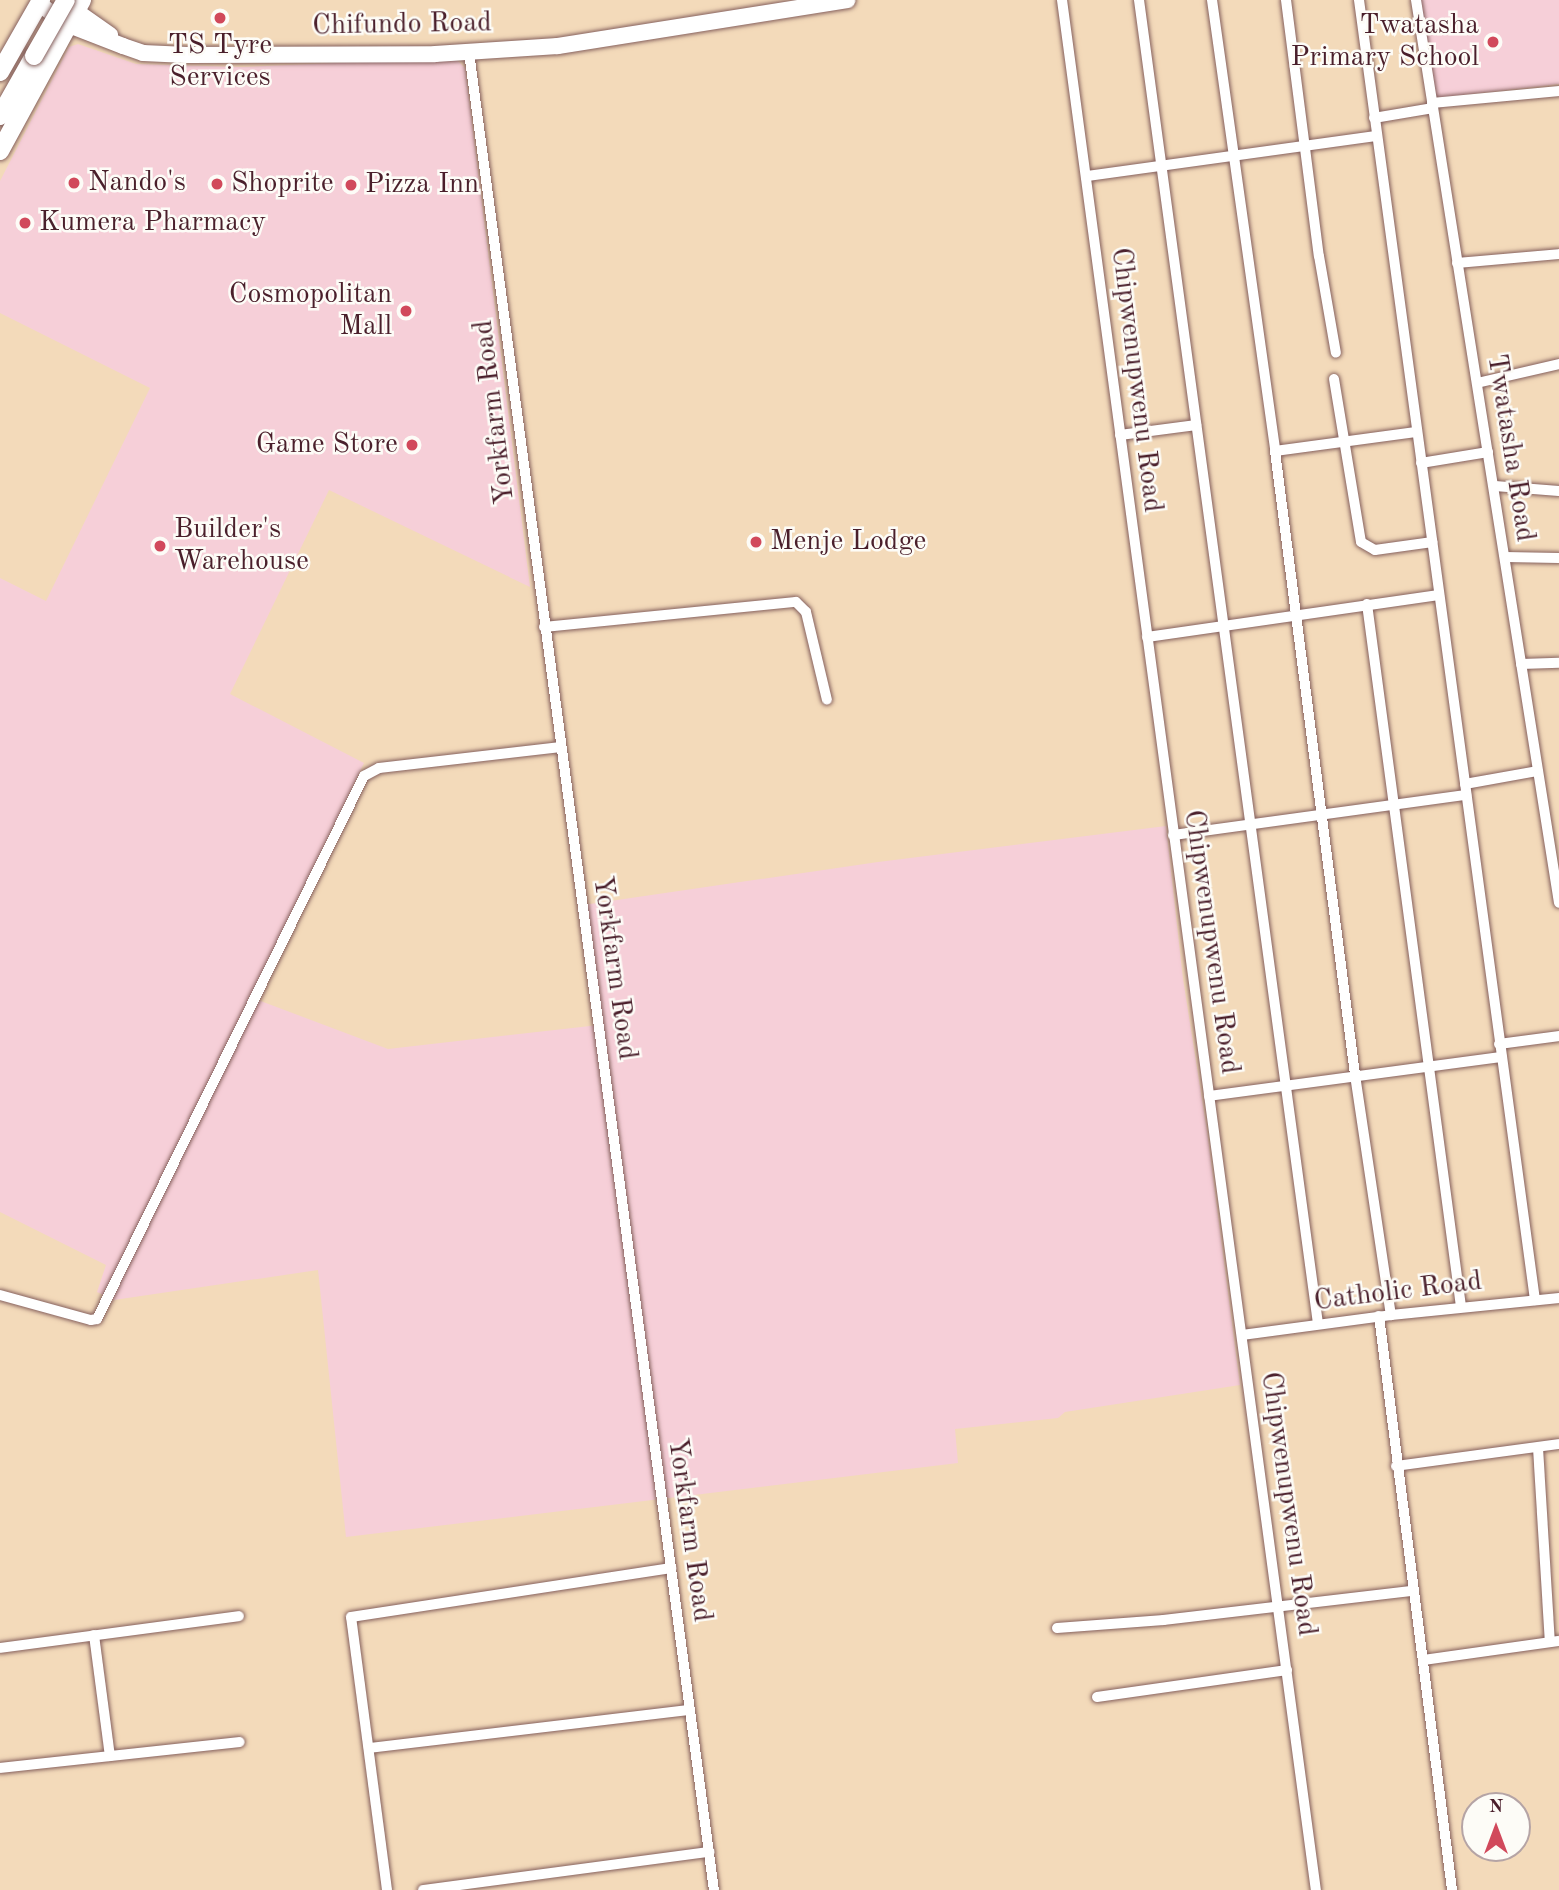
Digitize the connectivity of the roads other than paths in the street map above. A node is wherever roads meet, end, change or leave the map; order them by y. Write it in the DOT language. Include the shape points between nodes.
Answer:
graph roads {
  1 [pos="847,0"];
  2 [pos="1062,0"];
  3 [pos="1139,0"];
  4 [pos="1212,0"];
  5 [pos="1286,0"];
  6 [pos="1359,0"];
  7 [pos="1416,0"];
  8 [pos="48,1"];
  9 [pos="73,9"];
  10 [pos="469,52"];
  11 [pos="30,53"];
  12 [pos="0,72"];
  13 [pos="1559,91"];
  14 [pos="0,94"];
  15 [pos="1432,105"];
  16 [pos="0,116"];
  17 [pos="1374,118"];
  18 [pos="1376,136"];
  19 [pos="1305,144"];
  20 [pos="0,151"];
  21 [pos="1233,153"];
  22 [pos="1159,166"];
  23 [pos="1087,176"];
  24 [pos="1559,254"];
  25 [pos="1457,263"];
  26 [pos="1336,353"];
  27 [pos="1559,364"];
  28 [pos="1334,379"];
  29 [pos="1477,383"];
  30 [pos="1196,425"];
  31 [pos="1416,432"];
  32 [pos="1121,435"];
  33 [pos="1343,443"];
  34 [pos="1275,451"];
  35 [pos="1489,452"];
  36 [pos="1421,463"];
  37 [pos="1494,486"];
  38 [pos="1559,491"];
  39 [pos="1432,542"];
  40 [pos="1505,557"];
  41 [pos="1559,558"];
  42 [pos="1439,595"];
  43 [pos="1367,604"];
  44 [pos="1295,615"];
  45 [pos="544,627"];
  46 [pos="1224,627"];
  47 [pos="1147,637"];
  48 [pos="1559,663"];
  49 [pos="1521,664"];
  50 [pos="827,700"];
  51 [pos="561,747"];
  52 [pos="1537,771"];
  53 [pos="1465,790"];
  54 [pos="1394,805"];
  55 [pos="1322,814"];
  56 [pos="1250,825"];
  57 [pos="1173,835"];
  58 [pos="1555,857"];
  59 [pos="1559,903"];
  60 [pos="1559,1036"];
  61 [pos="1499,1044"];
  62 [pos="1501,1057"];
  63 [pos="1428,1066"];
  64 [pos="1355,1075"];
  65 [pos="1285,1086"];
  66 [pos="1209,1096"];
  67 [pos="0,1295"];
  68 [pos="1559,1298"];
  69 [pos="1535,1300"];
  70 [pos="1461,1307"];
  71 [pos="1391,1315"];
  72 [pos="1379,1317"];
  73 [pos="1318,1324"];
  74 [pos="1242,1335"];
  75 [pos="1559,1444"];
  76 [pos="1538,1448"];
  77 [pos="1396,1466"];
  78 [pos="671,1567"];
  79 [pos="1412,1591"];
  80 [pos="1279,1607"];
  81 [pos="239,1616"];
  82 [pos="1057,1628"];
  83 [pos="94,1635"];
  84 [pos="1555,1641"];
  85 [pos="0,1648"];
  86 [pos="1423,1660"];
  87 [pos="1287,1670"];
  88 [pos="1097,1698"];
  89 [pos="690,1710"];
  90 [pos="240,1742"];
  91 [pos="369,1748"];
  92 [pos="110,1756"];
  93 [pos="0,1768"];
  94 [pos="709,1852"];
  95 [pos="387,1890"];
  96 [pos="423,1890"];
  97 [pos="715,1890"];
  98 [pos="1316,1890"];
  99 [pos="1452,1890"];
  1 -- 10 [label="street, Chifundo Road" via="621,38"];
  2 -- 23 [label="street, Chipwenupwenu Road"];
  3 -- 22 [label="street"];
  4 -- 21 [label="street"];
  5 -- 19 [label="street"];
  6 -- 17 [label="street"];
  7 -- 15 [label="street, Twatasha Road"];
  8 -- 9 [label="street, Chifundo Road"];
  8 -- 11 [label="main road"];
  8 -- 12 [label="main road"];
  9 -- 10 [label="street, Chifundo Road" via="123,46 143,53"];
  9 -- 11 [label="main road, bridge"];
  9 -- 20 [label="main road"];
  10 -- 45 [label="street, Yorkfarm Road"];
  11 -- 14 [label="main road"];
  11 -- 16 [label="main road"];
  13 -- 15 [label="street"];
  15 -- 17 [label="street"];
  15 -- 25 [label="street, Twatasha Road"];
  17 -- 18 [label="street"];
  18 -- 19 [label="street"];
  18 -- 31 [label="street"];
  19 -- 21 [label="street"];
  19 -- 26 [label="street"];
  21 -- 22 [label="street"];
  21 -- 34 [label="street"];
  22 -- 23 [label="street"];
  22 -- 30 [label="street"];
  23 -- 32 [label="street, Chipwenupwenu Road"];
  24 -- 25 [label="street"];
  25 -- 29 [label="street, Twatasha Road"];
  27 -- 29 [label="street"];
  28 -- 33 [label="street"];
  29 -- 35 [label="street, Twatasha Road"];
  30 -- 32 [label="street"];
  30 -- 46 [label="street"];
  31 -- 33 [label="street"];
  31 -- 36 [label="street"];
  32 -- 47 [label="street, Chipwenupwenu Road"];
  33 -- 34 [label="street"];
  33 -- 39 [label="street" via="1364,546 1375,550"];
  34 -- 44 [label="street"];
  35 -- 36 [label="street"];
  35 -- 37 [label="street, Twatasha Road"];
  36 -- 39 [label="street"];
  37 -- 38 [label="street"];
  37 -- 40 [label="street, Twatasha Road"];
  39 -- 42 [label="street"];
  40 -- 41 [label="street"];
  40 -- 49 [label="street, Twatasha Road"];
  42 -- 43 [label="street"];
  42 -- 53 [label="street"];
  43 -- 44 [label="street"];
  43 -- 54 [label="street"];
  44 -- 46 [label="street"];
  44 -- 55 [label="street"];
  45 -- 50 [label="street" via="796,602 806,612"];
  45 -- 51 [label="street, Yorkfarm Road"];
  46 -- 47 [label="street"];
  46 -- 56 [label="street"];
  47 -- 57 [label="street, Chipwenupwenu Road"];
  48 -- 49 [label="street"];
  49 -- 52 [label="street, Twatasha Road"];
  51 -- 67 [label="street" via="379,768 364,776 97,1319"];
  51 -- 78 [label="street, Yorkfarm Road"];
  52 -- 53 [label="street"];
  52 -- 58 [label="street, Twatasha Road"];
  53 -- 54 [label="street"];
  53 -- 61 [label="street"];
  54 -- 55 [label="street"];
  54 -- 63 [label="street"];
  55 -- 56 [label="street"];
  55 -- 64 [label="street"];
  56 -- 57 [label="street"];
  56 -- 65 [label="street"];
  57 -- 66 [label="street, Chipwenupwenu Road"];
  58 -- 59 [label="street, Twatasha Road"];
  60 -- 61 [label="street"];
  61 -- 62 [label="street"];
  62 -- 63 [label="street"];
  62 -- 69 [label="street"];
  63 -- 64 [label="street"];
  63 -- 70 [label="street"];
  64 -- 65 [label="street"];
  64 -- 71 [label="street"];
  65 -- 66 [label="street"];
  65 -- 73 [label="street"];
  66 -- 74 [label="street, Chipwenupwenu Road"];
  68 -- 69 [label="street, Catholic Road"];
  69 -- 70 [label="street, Catholic Road"];
  70 -- 71 [label="street, Catholic Road"];
  71 -- 72 [label="street, Catholic Road"];
  72 -- 73 [label="street, Catholic Road"];
  72 -- 77 [label="street"];
  73 -- 74 [label="street, Catholic Road"];
  74 -- 80 [label="street, Chipwenupwenu Road"];
  75 -- 76 [label="street"];
  76 -- 77 [label="street"];
  76 -- 84 [label="street"];
  77 -- 79 [label="street"];
  78 -- 89 [label="street, Yorkfarm Road"];
  78 -- 91 [label="street" via="355,1614 351,1622"];
  79 -- 80 [label="street"];
  79 -- 86 [label="street"];
  80 -- 82 [label="street"];
  80 -- 87 [label="street, Chipwenupwenu Road"];
  81 -- 83 [label="street"];
  83 -- 85 [label="street"];
  83 -- 92 [label="street"];
  84 -- 86 [label="street"];
  86 -- 99 [label="street"];
  87 -- 88 [label="street"];
  87 -- 98 [label="street, Chipwenupwenu Road"];
  89 -- 91 [label="street"];
  89 -- 94 [label="street, Yorkfarm Road"];
  90 -- 92 [label="street"];
  91 -- 95 [label="street"];
  92 -- 93 [label="street"];
  94 -- 96 [label="street"];
  94 -- 97 [label="street, Yorkfarm Road"];
}
